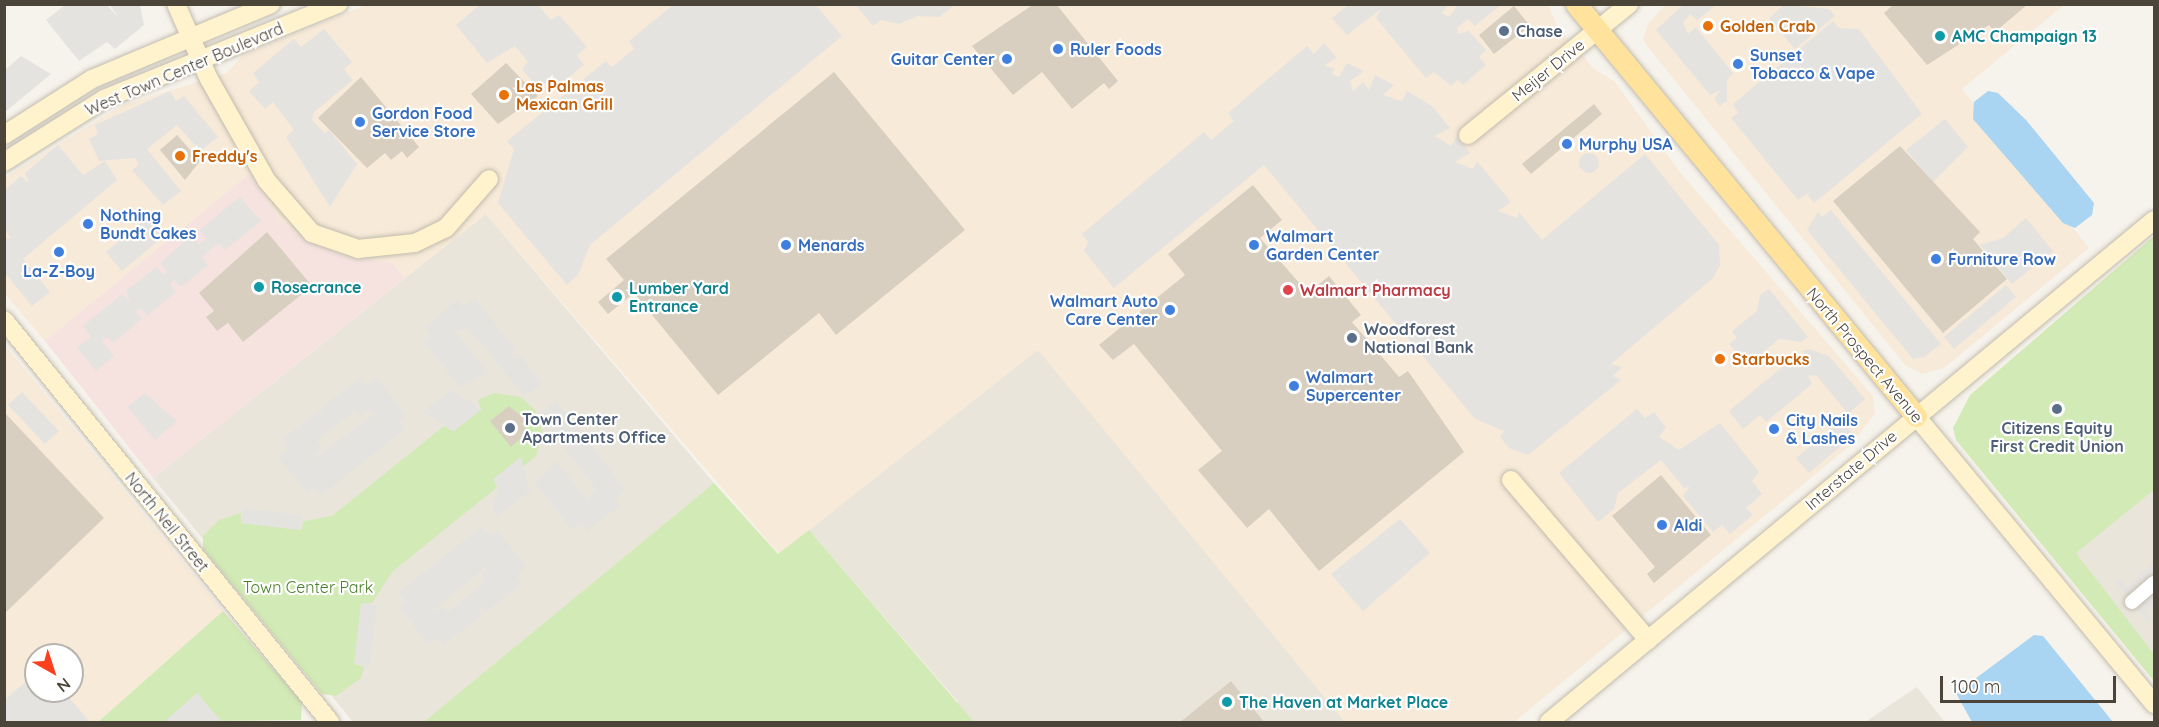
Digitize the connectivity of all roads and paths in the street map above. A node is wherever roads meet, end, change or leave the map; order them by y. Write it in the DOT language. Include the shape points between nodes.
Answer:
graph roads {
  1 [pos="176,4"];
  2 [pos="271,4"];
  3 [pos="338,4"];
  4 [pos="1576,4"];
  5 [pos="1629,4"];
  6 [pos="1598,30"];
  7 [pos="191,36"];
  8 [pos="201,61"];
  9 [pos="4,135"];
  10 [pos="1468,135"];
  11 [pos="4,162"];
  12 [pos="489,179"];
  13 [pos="2154,220"];
  14 [pos="4,320"];
  15 [pos="1916,416"];
  16 [pos="1511,480"];
  17 [pos="2154,583"];
  18 [pos="2132,602"];
  19 [pos="1648,640"];
  20 [pos="2154,705"];
  21 [pos="330,723"];
  22 [pos="1549,723"];
  1 -- 7 [label="main road"];
  2 -- 7 [label="main road, West Town Center Boulevard"];
  3 -- 8 [label="main road, West Town Center Boulevard"];
  4 -- 6 [label="main road, North Prospect Avenue"];
  5 -- 6 [label="main road, Meijer Drive"];
  6 -- 10 [label="main road, Meijer Drive"];
  6 -- 15 [label="main road, North Prospect Avenue"];
  7 -- 8 [label="main road"];
  7 -- 9 [label="main road, West Town Center Boulevard" via="57,97"];
  8 -- 11 [label="main road, West Town Center Boulevard" via="104,99"];
  8 -- 12 [label="main road" via="284,206 324,239 358,249 415,243 446,228"];
  13 -- 15 [label="main road, Interstate Drive"];
  14 -- 21 [label="main road, North Neil Street"];
  15 -- 19 [label="main road, Interstate Drive"];
  15 -- 20 [label="main road, North Prospect Avenue"];
  16 -- 19 [label="main road"];
  17 -- 18 [label="street"];
  19 -- 22 [label="main road, Interstate Drive"];
}
